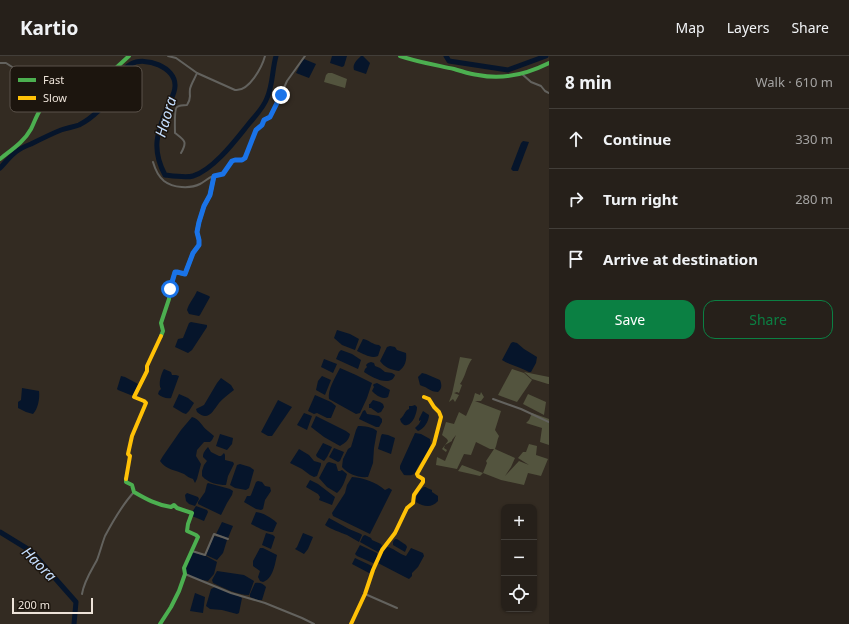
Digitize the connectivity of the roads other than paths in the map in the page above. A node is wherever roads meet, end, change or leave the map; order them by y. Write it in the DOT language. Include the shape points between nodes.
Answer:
graph roads {
  1 [pos="129,56"];
  2 [pos="168,56"];
  3 [pos="265,56"];
  4 [pos="305,56"];
  5 [pos="400,56"];
  6 [pos="0,63"];
  7 [pos="549,63"];
  8 [pos="11,66"];
  9 [pos="117,66"];
  10 [pos="197,73"];
  11 [pos="522,74"];
  12 [pos="549,93"];
  13 [pos="38,112"];
  14 [pos="181,153"];
  15 [pos="0,159"];
  16 [pos="153,162"];
  17 [pos="214,176"];
  18 [pos="424,396"];
  19 [pos="492,399"];
  20 [pos="549,422"];
  21 [pos="134,492"];
  22 [pos="228,539"];
  23 [pos="192,551"];
  24 [pos="185,574"];
  25 [pos="82,594"];
  26 [pos="365,594"];
  27 [pos="397,608"];
  28 [pos="160,624"];
  29 [pos="314,624"];
  30 [pos="351,624"];
  1 -- 9 [label="street"];
  2 -- 10 [label="street" via="176,58"];
  3 -- 10 [label="street" via="254,78 238,90"];
  4 -- 17 [label="street" via="287,81 272,115 256,130 245,158 232,161 223,174"];
  5 -- 11 [label="street" via="481,76"];
  6 -- 8 [label="street"];
  7 -- 11 [label="street"];
  10 -- 14 [label="street" via="190,88 189,103 175,110 175,133 182,137 185,143"];
  11 -- 12 [label="street"];
  13 -- 15 [label="street" via="28,134"];
  16 -- 17 [label="street" via="163,180 178,186 196,185"];
  17 -- 21 [label="street" via="210,195 199,222 199,245 185,274 175,272 161,323 163,331 134,397 146,403 132,436 128,454 130,456 126,482 132,486"];
  18 -- 26 [label="street" via="441,417 434,444 417,474 423,482 395,533 382,550"];
  19 -- 20 [label="street"];
  21 -- 23 [label="street" via="148,500 171,507 174,505 192,513 187,532 198,538"];
  21 -- 25 [label="street" via="105,537"];
  22 -- 23 [label="street" via="214,534 205,555"];
  23 -- 24 [label="street" via="184,568"];
  24 -- 28 [label="street" via="171,607"];
  24 -- 29 [label="street"];
  26 -- 27 [label="street"];
  26 -- 30 [label="street"];
}
